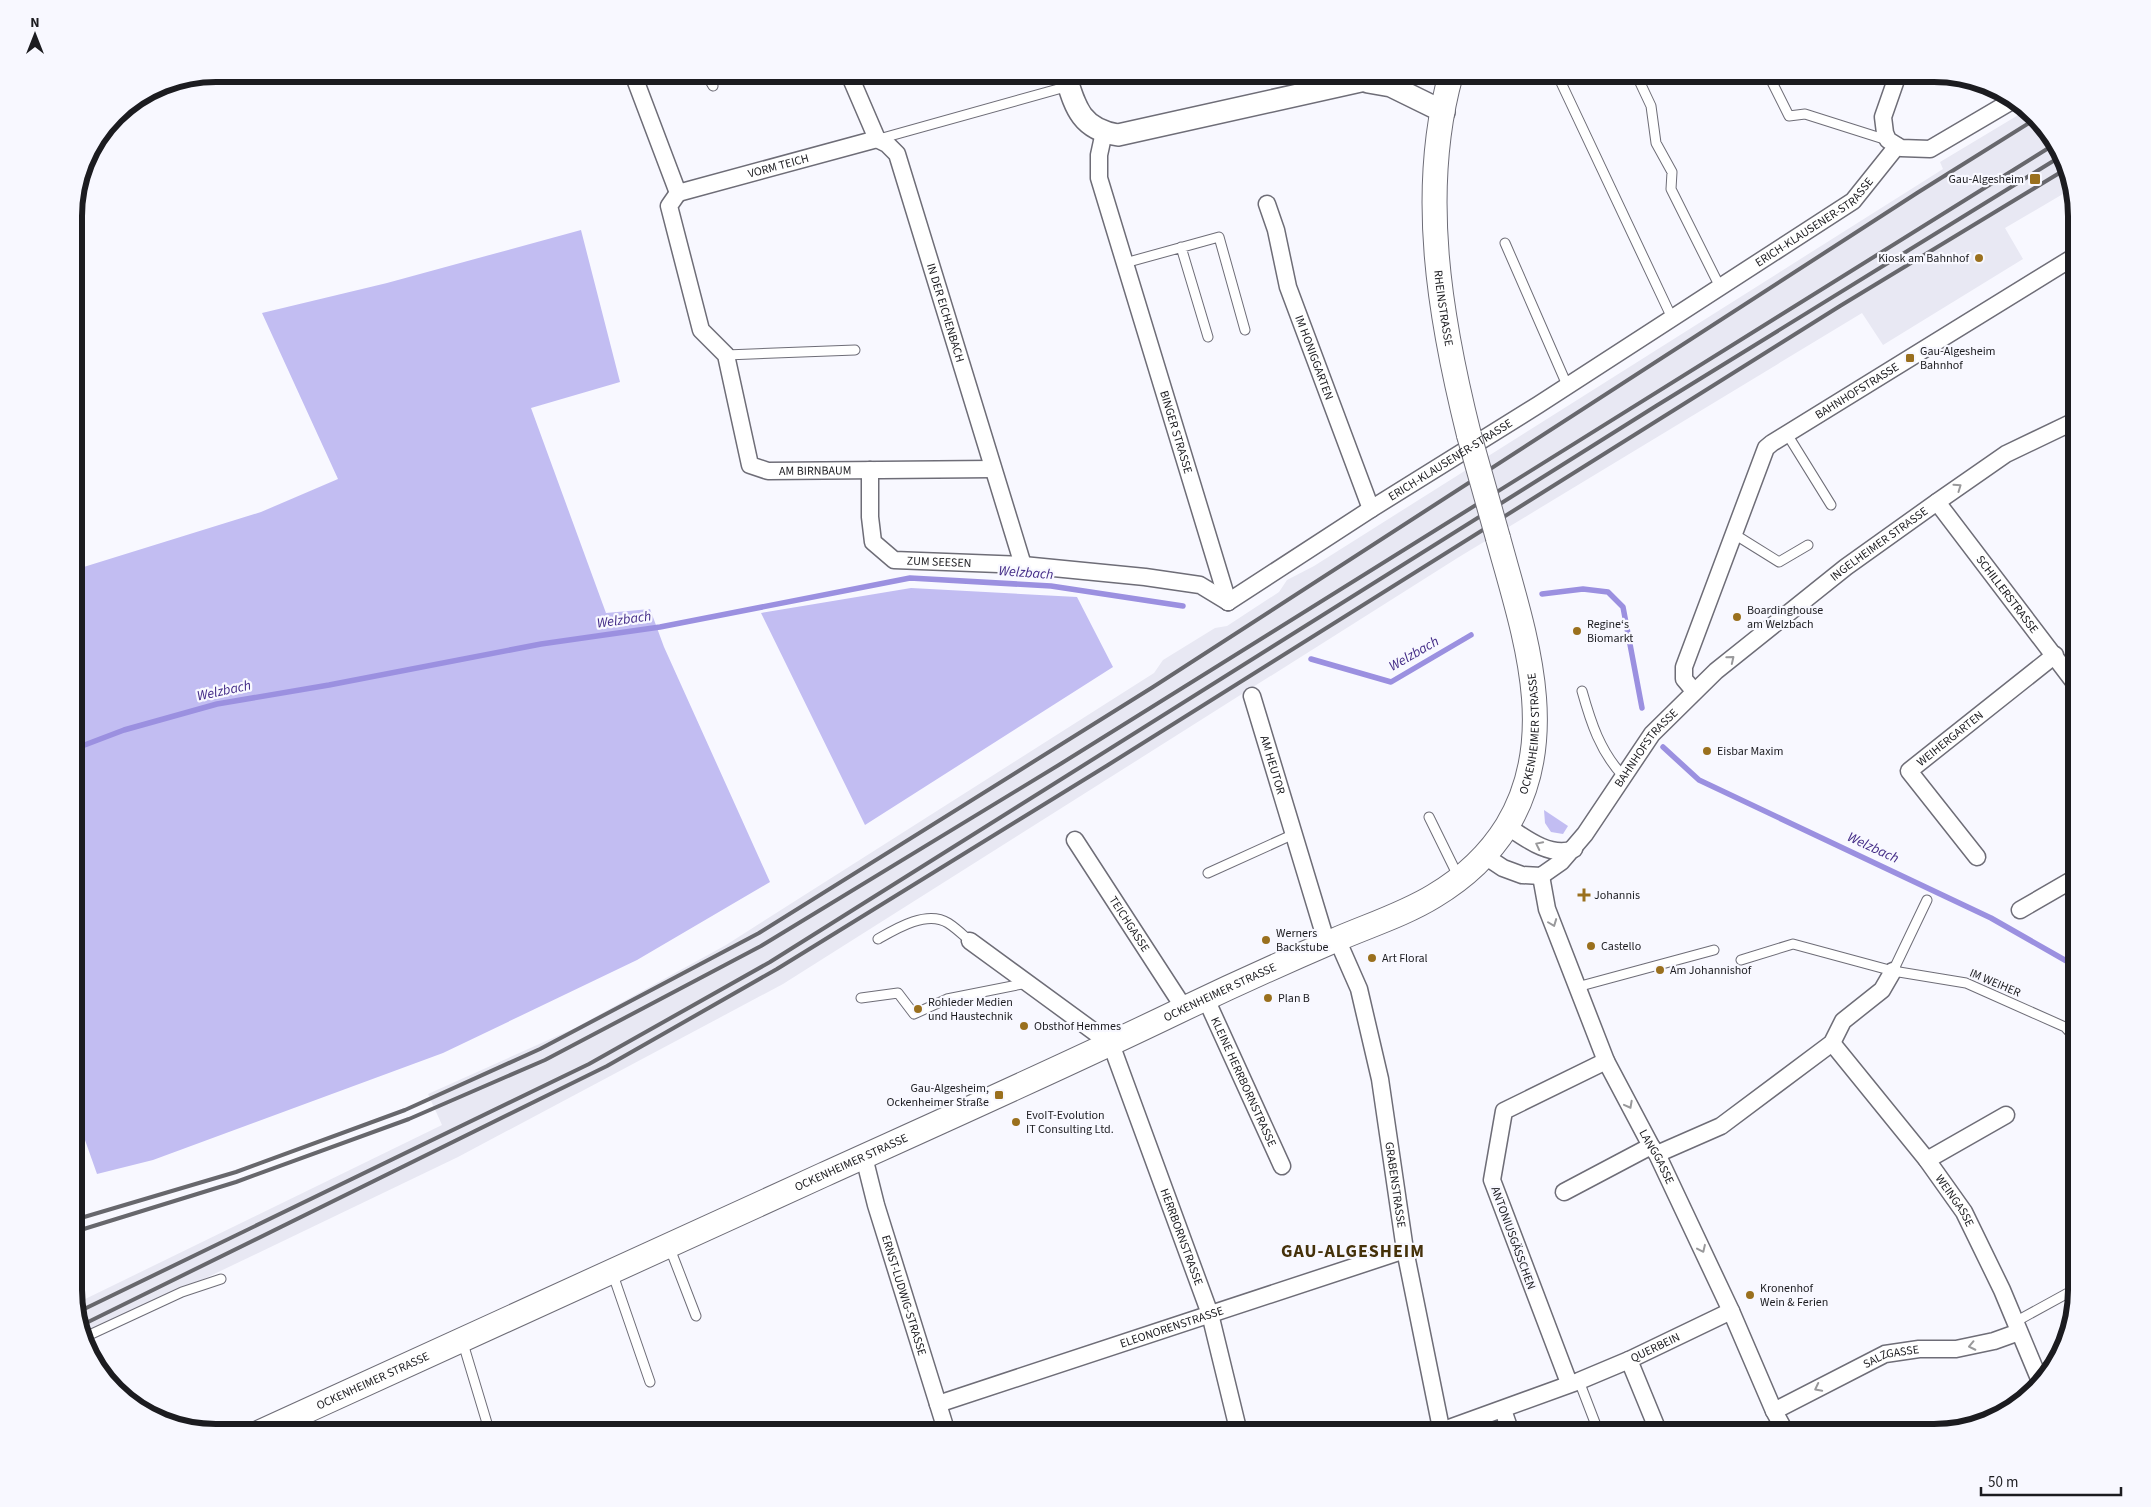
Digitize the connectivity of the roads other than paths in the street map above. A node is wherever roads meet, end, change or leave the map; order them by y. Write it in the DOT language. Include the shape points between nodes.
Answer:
graph roads {
  1 [pos="637,83"];
  2 [pos="711,83"];
  3 [pos="853,83"];
  4 [pos="1058,83"];
  5 [pos="1068,83"];
  6 [pos="1357,83"];
  7 [pos="1376,83"];
  8 [pos="1449,83"];
  9 [pos="1561,83"];
  10 [pos="1640,83"];
  11 [pos="1772,83"];
  12 [pos="1895,83"];
  13 [pos="713,86"];
  14 [pos="2008,104"];
  15 [pos="1444,112"];
  16 [pos="1104,132"];
  17 [pos="877,139"];
  18 [pos="1892,143"];
  19 [pos="678,193"];
  20 [pos="1267,204"];
  21 [pos="1505,243"];
  22 [pos="1181,248"];
  23 [pos="2068,261"];
  24 [pos="1125,263"];
  25 [pos="1720,286"];
  26 [pos="1672,318"];
  27 [pos="1245,330"];
  28 [pos="1208,337"];
  29 [pos="855,350"];
  30 [pos="726,355"];
  31 [pos="1567,385"];
  32 [pos="2068,424"];
  33 [pos="1787,434"];
  34 [pos="993,469"];
  35 [pos="870,470"];
  36 [pos="1937,502"];
  37 [pos="1831,505"];
  38 [pos="1371,509"];
  39 [pos="1734,534"];
  40 [pos="1498,538"];
  41 [pos="1808,545"];
  42 [pos="1023,565"];
  43 [pos="1228,602"];
  44 [pos="2055,655"];
  45 [pos="2068,673"];
  46 [pos="1582,691"];
  47 [pos="1694,691"];
  48 [pos="1252,696"];
  49 [pos="1623,776"];
  50 [pos="1429,817"];
  51 [pos="1507,826"];
  52 [pos="1294,834"];
  53 [pos="1075,840"];
  54 [pos="1574,849"];
  55 [pos="1485,856"];
  56 [pos="1977,857"];
  57 [pos="1208,873"];
  58 [pos="1541,876"];
  59 [pos="1459,878"];
  60 [pos="2068,882"];
  61 [pos="1928,900"];
  62 [pos="2020,910"];
  63 [pos="878,939"];
  64 [pos="970,941"];
  65 [pos="1332,941"];
  66 [pos="1714,950"];
  67 [pos="1741,960"];
  68 [pos="1894,971"];
  69 [pos="1027,983"];
  70 [pos="1577,987"];
  71 [pos="861,998"];
  72 [pos="1206,999"];
  73 [pos="1184,1008"];
  74 [pos="2068,1030"];
  75 [pos="1832,1043"];
  76 [pos="1111,1044"];
  77 [pos="1606,1062"];
  78 [pos="2006,1114"];
  79 [pos="1654,1150"];
  80 [pos="864,1157"];
  81 [pos="1927,1160"];
  82 [pos="1282,1166"];
  83 [pos="1564,1192"];
  84 [pos="668,1246"];
  85 [pos="1405,1250"];
  86 [pos="612,1272"];
  87 [pos="221,1280"];
  88 [pos="2068,1294"];
  89 [pos="1731,1311"];
  90 [pos="1210,1314"];
  91 [pos="696,1316"];
  92 [pos="2017,1327"];
  93 [pos="90,1335"];
  94 [pos="462,1340"];
  95 [pos="1629,1360"];
  96 [pos="2037,1376"];
  97 [pos="650,1382"];
  98 [pos="1574,1382"];
  99 [pos="938,1404"];
  100 [pos="1503,1410"];
  101 [pos="1774,1411"];
  102 [pos="293,1424"];
  103 [pos="487,1424"];
  104 [pos="944,1424"];
  105 [pos="1237,1424"];
  106 [pos="1439,1424"];
  107 [pos="1464,1424"];
  108 [pos="1508,1424"];
  109 [pos="1595,1424"];
  110 [pos="1655,1424"];
  111 [pos="1781,1424"];
  1 -- 19 [label="street"];
  2 -- 13 [label="lane"];
  3 -- 17 [label="street, IN DER EICHENBACH"];
  4 -- 17 [label="lane" via="956,118"];
  5 -- 16 [label="street" via="1081,116"];
  6 -- 16 [label="street" via="1134,133 1118,135"];
  7 -- 15 [label="street" via="1390,86"];
  8 -- 15 [label="main road, RHEINSTRASSE"];
  9 -- 26 [label="lane"];
  10 -- 25 [label="lane" via="1651,106 1656,143 1672,172 1671,190"];
  11 -- 18 [label="lane" via="1789,116 1805,114"];
  12 -- 18 [label="street" via="1883,117 1885,133"];
  14 -- 18 [label="street" via="1930,148 1915,150"];
  15 -- 40 [label="main road, RHEINSTRASSE, bridge" via="1436,170 1435,242 1449,347"];
  16 -- 24 [label="street, BINGER STRASSE" via="1099,178"];
  17 -- 19 [label="street, VORM TEICH"];
  17 -- 34 [label="street, IN DER EICHENBACH" via="897,154"];
  18 -- 25 [label="street, ERICH-KLAUSENER-STRASSE" via="1853,201"];
  19 -- 30 [label="street" via="669,206 701,330"];
  20 -- 38 [label="street, IM HONIGGARTEN" via="1288,288"];
  21 -- 31 [label="lane"];
  22 -- 24 [label="lane"];
  22 -- 27 [label="lane" via="1219,237"];
  22 -- 28 [label="lane"];
  23 -- 33 [label="street, BAHNHOFSTRASSE"];
  24 -- 43 [label="street, BINGER STRASSE"];
  25 -- 26 [label="street, ERICH-KLAUSENER-STRASSE"];
  26 -- 31 [label="street, ERICH-KLAUSENER-STRASSE"];
  29 -- 30 [label="lane"];
  30 -- 35 [label="street, AM BIRNBAUM" via="750,465 768,471"];
  31 -- 38 [label="street, ERICH-KLAUSENER-STRASSE"];
  36 -- 32 [label="street, INGELHEIMER STRASSE, one-way" via="2006,454"];
  33 -- 37 [label="lane"];
  33 -- 39 [label="street, BAHNHOFSTRASSE" via="1766,448"];
  34 -- 35 [label="street, AM BIRNBAUM"];
  34 -- 42 [label="street, IN DER EICHENBACH"];
  35 -- 42 [label="street, ZUM SEESEN" via="873,542 894,560"];
  36 -- 44 [label="street, SCHILLERSTRASSE"];
  47 -- 36 [label="street, INGELHEIMER STRASSE, one-way" via="1846,567"];
  38 -- 43 [label="street, ERICH-KLAUSENER-STRASSE"];
  39 -- 41 [label="lane" via="1779,562"];
  39 -- 47 [label="street, BAHNHOFSTRASSE" via="1684,667 1684,678"];
  40 -- 51 [label="main road, OCKENHEIMER STRASSE" via="1530,652 1535,696 1535,732 1529,770"];
  42 -- 43 [label="street, ZUM SEESEN" via="1200,585"];
  44 -- 45 [label="street, SCHILLERSTRASSE"];
  44 -- 56 [label="street, WEIHERGARTEN" via="1909,771"];
  46 -- 49 [label="lane" via="1603,750"];
  47 -- 49 [label="street, BAHNHOFSTRASSE" via="1652,734"];
  48 -- 52 [label="street, AM HEUTOR"];
  49 -- 54 [label="street, BAHNHOFSTRASSE"];
  50 -- 59 [label="lane"];
  54 -- 51 [label="street, one-way" via="1556,853"];
  51 -- 55 [label="main road, OCKENHEIMER STRASSE"];
  52 -- 57 [label="lane"];
  52 -- 65 [label="street, AM HEUTOR"];
  53 -- 73 [label="street, TEICHGASSE"];
  54 -- 58 [label="street, BAHNHOFSTRASSE"];
  55 -- 58 [label="street" via="1522,875"];
  55 -- 59 [label="main road, OCKENHEIMER STRASSE"];
  58 -- 70 [label="street, LANGGASSE, one-way" via="1547,909"];
  59 -- 65 [label="main road, OCKENHEIMER STRASSE" via="1401,913"];
  60 -- 62 [label="street"];
  61 -- 68 [label="lane"];
  63 -- 64 [label="lane" via="900,927 934,918 947,922"];
  64 -- 69 [label="street"];
  65 -- 72 [label="main road, OCKENHEIMER STRASSE"];
  65 -- 85 [label="street, GRABENSTRASSE" via="1359,989 1380,1079"];
  66 -- 70 [label="lane"];
  67 -- 68 [label="lane, IM WEIHER" via="1793,944"];
  68 -- 74 [label="lane, IM WEIHER" via="1966,983"];
  68 -- 75 [label="street" via="1882,990 1843,1021"];
  69 -- 71 [label="lane" via="947,998 914,1014 898,993"];
  69 -- 76 [label="street"];
  70 -- 77 [label="street, LANGGASSE"];
  72 -- 73 [label="main road, OCKENHEIMER STRASSE"];
  72 -- 82 [label="street, KLEINE HERRBORNSTRASSE"];
  73 -- 76 [label="main road, OCKENHEIMER STRASSE"];
  75 -- 79 [label="street" via="1721,1126"];
  75 -- 81 [label="street, WEINGASSE"];
  76 -- 80 [label="main road, OCKENHEIMER STRASSE"];
  76 -- 90 [label="street, HERRBORNSTRASSE"];
  77 -- 79 [label="street, LANGGASSE, one-way"];
  77 -- 98 [label="street, ANTONIUSGÄSSCHEN" via="1504,1111 1492,1180"];
  78 -- 81 [label="street"];
  79 -- 83 [label="street"];
  79 -- 89 [label="street, LANGGASSE, one-way"];
  80 -- 84 [label="main road, OCKENHEIMER STRASSE"];
  80 -- 99 [label="street, ERNST-LUDWIG-STRASSE"];
  81 -- 92 [label="street, WEINGASSE" via="1964,1212"];
  84 -- 86 [label="main road, OCKENHEIMER STRASSE"];
  84 -- 91 [label="lane"];
  85 -- 90 [label="street, ELEONORENSTRASSE"];
  85 -- 106 [label="street, GRABENSTRASSE"];
  86 -- 94 [label="main road, OCKENHEIMER STRASSE"];
  86 -- 97 [label="lane"];
  87 -- 93 [label="lane" via="182,1292"];
  88 -- 92 [label="lane"];
  89 -- 95 [label="street, QUERBEIN"];
  89 -- 101 [label="street, LANGGASSE"];
  90 -- 99 [label="street, ELEONORENSTRASSE"];
  90 -- 105 [label="street, HERRBORNSTRASSE"];
  92 -- 96 [label="street, WEINGASSE"];
  92 -- 101 [label="street, SALZGASSE, one-way" via="1994,1341 1956,1349 1919,1349 1885,1354"];
  94 -- 102 [label="main road, OCKENHEIMER STRASSE"];
  94 -- 103 [label="lane"];
  95 -- 98 [label="street, QUERBEIN"];
  95 -- 110 [label="street"];
  98 -- 100 [label="street, QUERBEIN"];
  98 -- 109 [label="lane"];
  99 -- 104 [label="street, ERNST-LUDWIG-STRASSE"];
  100 -- 107 [label="street, QUERBEIN"];
  100 -- 108 [label="street"];
  101 -- 111 [label="street, LANGGASSE"];
}
